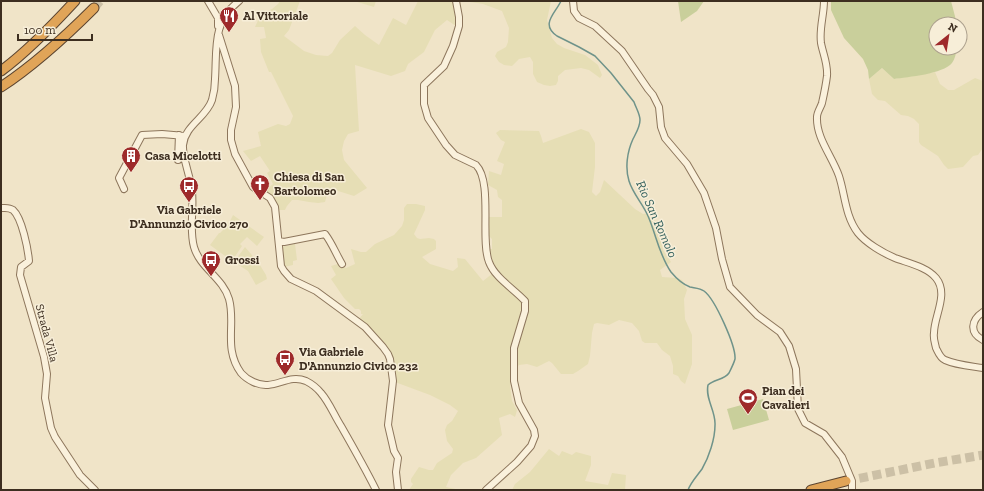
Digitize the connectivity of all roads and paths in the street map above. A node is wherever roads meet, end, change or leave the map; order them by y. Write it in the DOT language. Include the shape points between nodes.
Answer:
graph roads {
  1 [pos="75,1"];
  2 [pos="208,1"];
  3 [pos="238,1"];
  4 [pos="456,1"];
  5 [pos="573,1"];
  6 [pos="824,1"];
  7 [pos="94,8"];
  8 [pos="218,31"];
  9 [pos="1,72"];
  10 [pos="1,87"];
  11 [pos="182,136"];
  12 [pos="178,160"];
  13 [pos="124,189"];
  14 [pos="1,208"];
  15 [pos="279,241"];
  16 [pos="342,264"];
  17 [pos="983,312"];
  18 [pos="983,340"];
  19 [pos="983,368"];
  20 [pos="846,481"];
  21 [pos="95,490"];
  22 [pos="376,490"];
  23 [pos="398,490"];
  24 [pos="486,490"];
  25 [pos="810,490"];
  26 [pos="852,490"];
  1 -- 9 [label="highway" via="36,42"];
  2 -- 8 [label="street" via="218,18"];
  3 -- 8 [label="street" via="221,22"];
  4 -- 24 [label="street" via="459,26 444,66 424,85 425,112 455,155 479,168 484,188 489,262 497,274 525,301 525,311 514,348 514,381 519,402 535,436 531,446 517,462"];
  5 -- 26 [label="street" via="574,11 579,18 595,26 622,51 653,95 659,107 665,138 687,164 704,193 716,228 730,288 757,315 780,332 790,346 796,369 798,408 805,423 824,434 842,457 852,481"];
  6 -- 19 [label="street" via="821,43 827,76 822,104 817,115 818,130 839,176 852,221 868,242 936,278 941,300 934,333 937,352 943,359 954,363"];
  7 -- 10 [label="highway" via="50,51"];
  8 -- 11 [label="street" via="212,100 207,110"];
  8 -- 15 [label="street" via="236,86 236,107 231,130 235,154 253,187 270,198 275,207"];
  11 -- 12 [label="street"];
  11 -- 13 [label="street" via="142,135 119,178"];
  11 -- 22 [label="street" via="192,194 192,240 199,258 223,286 228,298 231,308 231,344 237,365 242,374 257,383 268,385 296,379 316,387 328,403"];
  14 -- 21 [label="street, Strada Villa" via="7,207 16,214 26,242 29,261 21,267 20,275 44,357 47,374 45,398 51,428 80,476"];
  15 -- 16 [label="street" via="325,234"];
  15 -- 23 [label="street" via="281,266 291,279 316,291 359,323 383,346 390,359 393,381 388,425 398,458"];
  17 -- 18 [label="street" via="975,320 973,330"];
  20 -- 25 [label="highway"];
}
